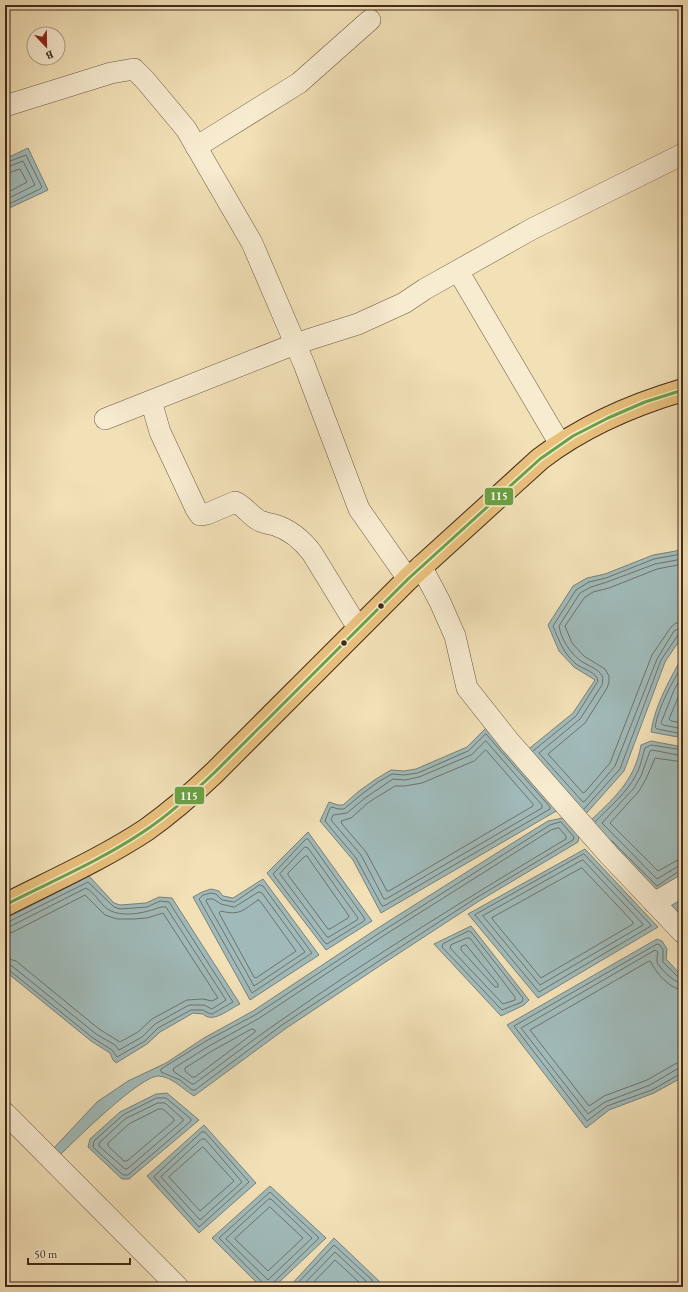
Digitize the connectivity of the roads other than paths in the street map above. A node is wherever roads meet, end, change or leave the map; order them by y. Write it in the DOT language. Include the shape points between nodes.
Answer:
graph roads {
  1 [pos="370,20"];
  2 [pos="5,106"];
  3 [pos="196,147"];
  4 [pos="683,154"];
  5 [pos="458,270"];
  6 [pos="295,344"];
  7 [pos="683,390"];
  8 [pos="152,401"];
  9 [pos="105,419"];
  10 [pos="560,444"];
  11 [pos="414,572"];
  12 [pos="358,628"];
  13 [pos="683,886"];
  14 [pos="654,903"];
  15 [pos="5,905"];
  16 [pos="683,933"];
  17 [pos="5,1113"];
  18 [pos="178,1287"];
  1 -- 3 [label="street" via="299,83"];
  2 -- 3 [label="street" via="111,73 134,69 186,129"];
  3 -- 6 [label="street" via="252,243"];
  4 -- 5 [label="street" via="532,229"];
  5 -- 6 [label="street" via="404,303 358,324"];
  5 -- 10 [label="street"];
  6 -- 8 [label="street"];
  6 -- 11 [label="street" via="359,509"];
  7 -- 10 [label="main road" via="642,403"];
  8 -- 9 [label="street"];
  8 -- 12 [label="street" via="160,432 200,515 235,502 241,504 260,521 277,526 304,542"];
  10 -- 11 [label="main road"];
  11 -- 12 [label="main road"];
  11 -- 14 [label="street" via="440,602 455,636 467,688 509,741"];
  12 -- 15 [label="main road" via="214,774 184,801 146,830 110,852"];
  13 -- 14 [label="street"];
  14 -- 16 [label="street"];
  17 -- 18 [label="street"];
}
